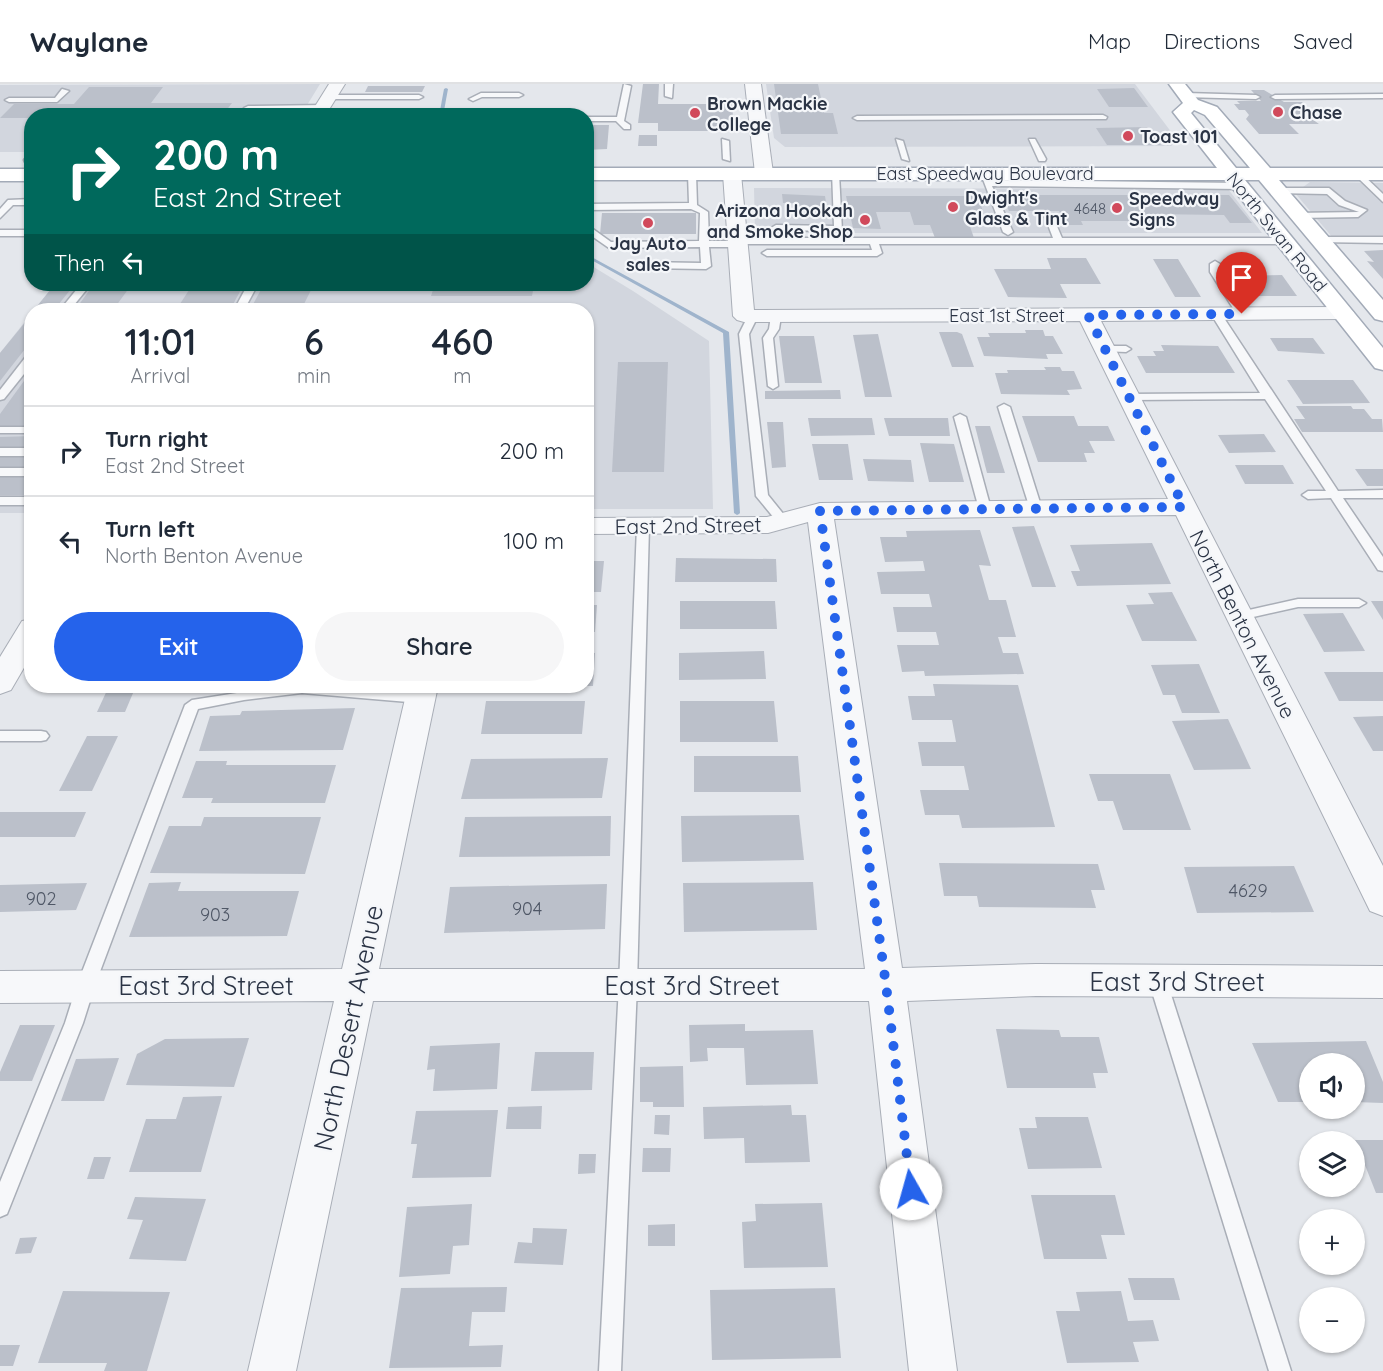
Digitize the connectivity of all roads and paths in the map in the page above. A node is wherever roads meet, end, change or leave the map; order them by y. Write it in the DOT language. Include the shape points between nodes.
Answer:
graph roads {
  1 [pos="669,84"];
  2 [pos="753,84"];
  3 [pos="627,86"];
  4 [pos="16,91"];
  5 [pos="65,91"];
  6 [pos="1381,92"];
  7 [pos="1185,94"];
  8 [pos="519,95"];
  9 [pos="669,96"];
  10 [pos="419,97"];
  11 [pos="1256,97"];
  12 [pos="1275,97"];
  13 [pos="473,99"];
  14 [pos="9,100"];
  15 [pos="326,101"];
  16 [pos="248,108"];
  17 [pos="0,109"];
  18 [pos="1103,117"];
  19 [pos="857,118"];
  20 [pos="594,119"];
  21 [pos="621,119"];
  22 [pos="627,127"];
  23 [pos="899,141"];
  24 [pos="1032,141"];
  25 [pos="728,158"];
  26 [pos="594,159"];
  27 [pos="906,159"];
  28 [pos="1383,159"];
  29 [pos="0,160"];
  30 [pos="24,162"];
  31 [pos="24,166"];
  32 [pos="764,166"];
  33 [pos="1256,166"];
  34 [pos="1037,172"];
  35 [pos="1229,172"];
  36 [pos="835,173"];
  37 [pos="594,174"];
  38 [pos="692,174"];
  39 [pos="1315,174"];
  40 [pos="1359,174"];
  41 [pos="1383,174"];
  42 [pos="0,175"];
  43 [pos="985,178"];
  44 [pos="1277,191"];
  45 [pos="1329,191"];
  46 [pos="1383,199"];
  47 [pos="24,202"];
  48 [pos="693,206"];
  49 [pos="594,207"];
  50 [pos="0,214"];
  51 [pos="1298,215"];
  52 [pos="1049,217"];
  53 [pos="776,228"];
  54 [pos="1008,232"];
  55 [pos="0,233"];
  56 [pos="24,233"];
  57 [pos="594,233"];
  58 [pos="1320,240"];
  59 [pos="1383,240"];
  60 [pos="874,241"];
  61 [pos="1059,241"];
  62 [pos="1284,241"];
  63 [pos="738,243"];
  64 [pos="704,244"];
  65 [pos="767,253"];
  66 [pos="1215,264"];
  67 [pos="643,265"];
  68 [pos="80,291"];
  69 [pos="71,303"];
  70 [pos="1342,313"];
  71 [pos="1216,314"];
  72 [pos="1242,314"];
  73 [pos="1383,314"];
  74 [pos="1088,315"];
  75 [pos="749,316"];
  76 [pos="776,316"];
  77 [pos="1383,363"];
  78 [pos="24,366"];
  79 [pos="773,386"];
  80 [pos="1268,396"];
  81 [pos="0,398"];
  82 [pos="1129,398"];
  83 [pos="1004,407"];
  84 [pos="960,417"];
  85 [pos="0,430"];
  86 [pos="24,430"];
  87 [pos="0,452"];
  88 [pos="24,452"];
  89 [pos="0,472"];
  90 [pos="24,472"];
  91 [pos="1383,494"];
  92 [pos="1308,495"];
  93 [pos="1334,495"];
  94 [pos="0,501"];
  95 [pos="24,501"];
  96 [pos="1184,507"];
  97 [pos="985,509"];
  98 [pos="1036,509"];
  99 [pos="820,511"];
  100 [pos="783,521"];
  101 [pos="594,526"];
  102 [pos="644,526"];
  103 [pos="1382,564"];
  104 [pos="1359,603"];
  105 [pos="1240,616"];
  106 [pos="24,641"];
  107 [pos="1,679"];
  108 [pos="254,693"];
  109 [pos="422,693"];
  110 [pos="0,736"];
  111 [pos="41,736"];
  112 [pos="1383,901"];
  113 [pos="1158,982"];
  114 [pos="1383,982"];
  115 [pos="86,985"];
  116 [pos="357,985"];
  117 [pos="628,985"];
  118 [pos="886,985"];
  119 [pos="0,987"];
  120 [pos="0,1208"];
  121 [pos="272,1371"];
  122 [pos="610,1371"];
  123 [pos="933,1371"];
  124 [pos="1280,1371"];
  1 -- 9 [label="lane"];
  2 -- 32 [label="street"];
  3 -- 21 [label="lane"];
  4 -- 14 [label="lane"];
  5 -- 14 [label="lane" via="57,100"];
  6 -- 12 [label="lane"];
  7 -- 11 [label="lane"];
  7 -- 33 [label="main road, North Swan Road" via="1211,111"];
  7 -- 35 [label="main road, North Swan Road" via="1181,112"];
  8 -- 13 [label="lane" via="482,95"];
  10 -- 15 [label="lane"];
  14 -- 17 [label="lane"];
  15 -- 16 [label="lane"];
  18 -- 19 [label="lane"];
  20 -- 21 [label="lane"];
  21 -- 22 [label="lane"];
  23 -- 27 [label="lane"];
  24 -- 34 [label="lane"];
  25 -- 26 [label="main road, East Speedway Boulevard"];
  25 -- 32 [label="main road, East Speedway Boulevard"];
  25 -- 38 [label="main road, East Speedway Boulevard"];
  25 -- 63 [label="street"];
  27 -- 32 [label="main road, East Speedway Boulevard"];
  27 -- 34 [label="main road, East Speedway Boulevard"];
  28 -- 33 [label="main road, East Speedway Boulevard"];
  29 -- 30 [label="main road"];
  31 -- 42 [label="main road"];
  32 -- 36 [label="main road, East Speedway Boulevard"];
  33 -- 35 [label="main road, East Speedway Boulevard"];
  33 -- 39 [label="main road, East Speedway Boulevard"];
  33 -- 44 [label="main road, North Swan Road"];
  34 -- 35 [label="main road, East Speedway Boulevard"];
  34 -- 35 [label="main road, East Speedway Boulevard" via="1102,179 1174,179"];
  34 -- 43 [label="main road, East Speedway Boulevard"];
  35 -- 62 [label="main road, North Swan Road"];
  36 -- 43 [label="main road, East Speedway Boulevard" via="877,178"];
  36 -- 53 [label="lane" via="839,229"];
  37 -- 38 [label="main road, East Speedway Boulevard"];
  38 -- 48 [label="lane"];
  39 -- 40 [label="main road, East Speedway Boulevard"];
  39 -- 45 [label="lane"];
  40 -- 41 [label="main road, East Speedway Boulevard"];
  40 -- 46 [label="lane"];
  43 -- 54 [label="lane"];
  44 -- 45 [label="lane"];
  44 -- 51 [label="main road, North Swan Road"];
  45 -- 51 [label="lane" via="1360,212"];
  47 -- 50 [label="lane" via="11,202"];
  48 -- 49 [label="lane"];
  48 -- 64 [label="lane" via="704,213"];
  51 -- 58 [label="main road, North Swan Road"];
  52 -- 61 [label="lane"];
  55 -- 56 [label="lane"];
  57 -- 64 [label="lane" via="609,245"];
  58 -- 59 [label="lane"];
  58 -- 73 [label="main road, North Swan Road"];
  60 -- 61 [label="lane"];
  60 -- 63 [label="lane"];
  60 -- 65 [label="lane" via="876,253"];
  61 -- 62 [label="lane"];
  62 -- 70 [label="main road, North Swan Road"];
  63 -- 64 [label="lane"];
  63 -- 75 [label="street"];
  64 -- 67 [label="lane" via="706,266"];
  66 -- 72 [label="lane" via="1215,272"];
  68 -- 69 [label="lane"];
  70 -- 72 [label="street, East 1st Street"];
  70 -- 77 [label="main road, North Swan Road"];
  71 -- 72 [label="street, East 1st Street"];
  71 -- 74 [label="street, East 1st Street"];
  71 -- 80 [label="lane"];
  74 -- 76 [label="street, East 1st Street"];
  74 -- 82 [label="street, North Benton Avenue" via="1116,349"];
  75 -- 76 [label="street, East 1st Street"];
  75 -- 100 [label="lane" via="744,334 762,496"];
  76 -- 79 [label="lane" via="768,338"];
  78 -- 81 [label="lane"];
  80 -- 82 [label="lane"];
  80 -- 93 [label="lane"];
  82 -- 96 [label="street, North Benton Avenue"];
  83 -- 98 [label="lane"];
  84 -- 97 [label="lane"];
  85 -- 86 [label="lane"];
  87 -- 88 [label="lane"];
  89 -- 90 [label="lane"];
  91 -- 93 [label="lane"];
  92 -- 93 [label="lane"];
  93 -- 103 [label="lane"];
  94 -- 95 [label="lane"];
  96 -- 98 [label="street, East 2nd Street"];
  96 -- 105 [label="street, North Benton Avenue"];
  97 -- 98 [label="street, East 2nd Street"];
  97 -- 99 [label="street, East 2nd Street"];
  99 -- 100 [label="street, East 2nd Street"];
  99 -- 118 [label="street"];
  100 -- 102 [label="street, East 2nd Street" via="768,525"];
  101 -- 102 [label="street, East 2nd Street"];
  102 -- 117 [label="lane"];
  104 -- 105 [label="lane" via="1298,603"];
  105 -- 112 [label="street, North Benton Avenue"];
  106 -- 107 [label="street"];
  108 -- 115 [label="lane" via="192,705"];
  109 -- 116 [label="street, North Desert Avenue"];
  110 -- 111 [label="lane"];
  113 -- 114 [label="street, East 3rd Street"];
  113 -- 118 [label="street, East 3rd Street" via="1036,980"];
  113 -- 124 [label="lane"];
  115 -- 116 [label="street, East 3rd Street"];
  115 -- 119 [label="street, East 3rd Street"];
  115 -- 120 [label="lane"];
  116 -- 117 [label="street, East 3rd Street"];
  116 -- 121 [label="street, North Desert Avenue"];
  117 -- 118 [label="street, East 3rd Street"];
  117 -- 122 [label="lane"];
  118 -- 123 [label="street"];
}
